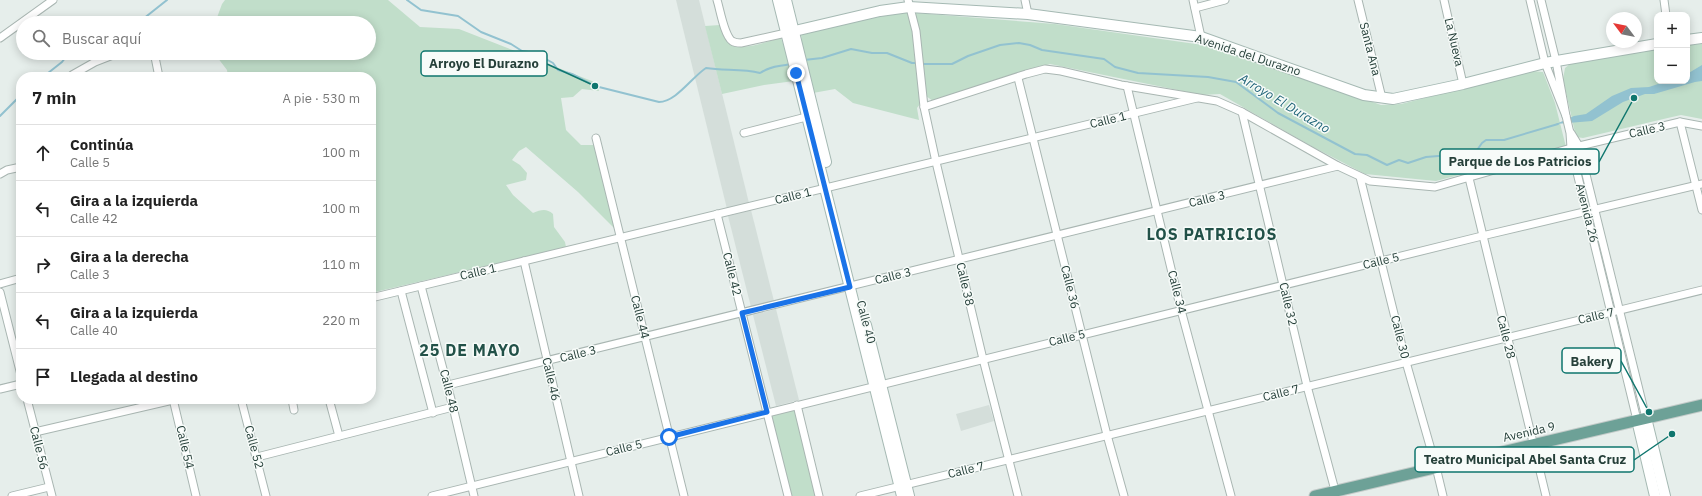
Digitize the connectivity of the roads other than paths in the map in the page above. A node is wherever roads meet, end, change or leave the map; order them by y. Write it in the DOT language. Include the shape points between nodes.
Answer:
graph roads {
  1 [pos="53,0"];
  2 [pos="717,0"];
  3 [pos="778,0"];
  4 [pos="786,0"];
  5 [pos="1025,0"];
  6 [pos="1193,0"];
  7 [pos="1225,0"];
  8 [pos="1358,0"];
  9 [pos="1444,0"];
  10 [pos="1530,0"];
  11 [pos="1541,0"];
  12 [pos="1664,0"];
  13 [pos="909,3"];
  14 [pos="1195,8"];
  15 [pos="1666,12"];
  16 [pos="1028,14"];
  17 [pos="31,16"];
  18 [pos="16,27"];
  19 [pos="790,32"];
  20 [pos="1201,37"];
  21 [pos="0,38"];
  22 [pos="1702,38"];
  23 [pos="1690,40"];
  24 [pos="1654,45"];
  25 [pos="100,60"];
  26 [pos="155,60"];
  27 [pos="1556,61"];
  28 [pos="1545,63"];
  29 [pos="77,72"];
  30 [pos="158,72"];
  31 [pos="1018,78"];
  32 [pos="1463,84"];
  33 [pos="1127,86"];
  34 [pos="1197,98"];
  35 [pos="1382,98"];
  36 [pos="924,107"];
  37 [pos="1240,111"];
  38 [pos="1134,114"];
  39 [pos="810,115"];
  40 [pos="1566,116"];
  41 [pos="1680,122"];
  42 [pos="1702,126"];
  43 [pos="1570,132"];
  44 [pos="744,133"];
  45 [pos="596,138"];
  46 [pos="1033,138"];
  47 [pos="1579,146"];
  48 [pos="1571,148"];
  49 [pos="936,162"];
  50 [pos="1338,166"];
  51 [pos="16,168"];
  52 [pos="0,174"];
  53 [pos="1360,177"];
  54 [pos="1469,178"];
  55 [pos="1699,185"];
  56 [pos="1260,186"];
  57 [pos="828,187"];
  58 [pos="1594,210"];
  59 [pos="1702,210"];
  60 [pos="1157,211"];
  61 [pos="1586,212"];
  62 [pos="717,214"];
  63 [pos="1057,236"];
  64 [pos="1482,236"];
  65 [pos="620,238"];
  66 [pos="959,260"];
  67 [pos="1381,261"];
  68 [pos="524,262"];
  69 [pos="16,279"];
  70 [pos="0,284"];
  71 [pos="1283,285"];
  72 [pos="422,286"];
  73 [pos="853,286"];
  74 [pos="1702,290"];
  75 [pos="401,291"];
  76 [pos="0,292"];
  77 [pos="376,297"];
  78 [pos="1181,310"];
  79 [pos="1619,310"];
  80 [pos="1610,312"];
  81 [pos="742,313"];
  82 [pos="1082,334"];
  83 [pos="645,337"];
  84 [pos="1506,337"];
  85 [pos="16,355"];
  86 [pos="983,359"];
  87 [pos="547,362"];
  88 [pos="1406,362"];
  89 [pos="16,385"];
  90 [pos="448,385"];
  91 [pos="878,385"];
  92 [pos="1307,386"];
  93 [pos="0,389"];
  94 [pos="28,404"];
  95 [pos="152,404"];
  96 [pos="174,404"];
  97 [pos="242,404"];
  98 [pos="293,404"];
  99 [pos="330,404"];
  100 [pos="796,405"];
  101 [pos="1702,405"];
  102 [pos="453,407"];
  103 [pos="294,410"];
  104 [pos="1210,411"];
  105 [pos="767,412"];
  106 [pos="433,413"];
  107 [pos="1641,419"];
  108 [pos="35,432"];
  109 [pos="1107,435"];
  110 [pos="339,436"];
  111 [pos="669,437"];
  112 [pos="1533,445"];
  113 [pos="257,457"];
  114 [pos="1009,459"];
  115 [pos="571,461"];
  116 [pos="1436,467"];
  117 [pos="471,486"];
  118 [pos="49,487"];
  119 [pos="903,489"];
  120 [pos="1336,494"];
  121 [pos="12,496"];
  122 [pos="52,496"];
  123 [pos="196,496"];
  124 [pos="266,496"];
  125 [pos="432,496"];
  126 [pos="474,496"];
  127 [pos="579,496"];
  128 [pos="684,496"];
  129 [pos="788,496"];
  130 [pos="819,496"];
  131 [pos="860,496"];
  132 [pos="909,496"];
  133 [pos="1018,496"];
  134 [pos="1124,496"];
  135 [pos="1231,496"];
  136 [pos="1315,496"];
  137 [pos="1443,496"];
  138 [pos="1546,496"];
  139 [pos="1655,496"];
  140 [pos="1665,496"];
  1 -- 17 [label="street"];
  2 -- 19 [label="street" via="730,40 741,43"];
  3 -- 19 [label="main road"];
  4 -- 19 [label="main road"];
  5 -- 16 [label="street"];
  6 -- 14 [label="street"];
  7 -- 14 [label="street"];
  8 -- 35 [label="street, Santa Ana"];
  9 -- 32 [label="street, La Nueva"];
  10 -- 28 [label="street"];
  11 -- 27 [label="street"];
  12 -- 15 [label="street"];
  13 -- 16 [label="main road, Avenida del Durazno"];
  13 -- 19 [label="main road, Avenida del Durazno"];
  13 -- 36 [label="street, Calle 38" via="916,31"];
  14 -- 20 [label="street"];
  16 -- 20 [label="main road, Avenida del Durazno"];
  18 -- 21 [label="street"];
  19 -- 39 [label="main road, Calle 40"];
  20 -- 35 [label="main road, Avenida del Durazno" via="1364,95"];
  22 -- 23 [label="main road"];
  24 -- 27 [label="main road, Avenida del Durazno"];
  25 -- 29 [label="street"];
  26 -- 30 [label="street"];
  27 -- 28 [label="main road, Avenida del Durazno"];
  27 -- 40 [label="street"];
  28 -- 32 [label="main road, Avenida del Durazno"];
  28 -- 40 [label="street"];
  31 -- 33 [label="street" via="1045,70 1060,71"];
  31 -- 36 [label="street"];
  31 -- 46 [label="street, Calle 36"];
  32 -- 35 [label="main road, Avenida del Durazno" via="1393,99"];
  33 -- 34 [label="street"];
  33 -- 38 [label="street, Calle 34"];
  34 -- 37 [label="street, Calle 1" via="1217,101"];
  34 -- 38 [label="street, Calle 1"];
  36 -- 49 [label="street, Calle 38"];
  37 -- 50 [label="street, Calle 1"];
  37 -- 56 [label="street, Calle 32"];
  38 -- 46 [label="street, Calle 1"];
  38 -- 60 [label="street, Calle 34"];
  39 -- 44 [label="street"];
  39 -- 57 [label="main road, Calle 40"];
  40 -- 43 [label="street"];
  41 -- 42 [label="street, Calle 3"];
  41 -- 47 [label="street, Calle 3"];
  41 -- 55 [label="street"];
  43 -- 47 [label="street, Avenida 26"];
  43 -- 48 [label="street, Avenida 26"];
  45 -- 65 [label="street, Calle 44"];
  46 -- 49 [label="street, Calle 1"];
  46 -- 63 [label="street, Calle 36"];
  47 -- 48 [label="street, Calle 3"];
  47 -- 58 [label="street, Avenida 26"];
  48 -- 54 [label="street, Calle 3"];
  48 -- 61 [label="street, Avenida 26"];
  49 -- 57 [label="street, Calle 1"];
  49 -- 66 [label="street, Calle 38"];
  50 -- 53 [label="street, Calle 3"];
  50 -- 56 [label="street, Calle 3"];
  51 -- 52 [label="street"];
  53 -- 54 [label="street, Calle 3" via="1370,181 1435,187"];
  53 -- 67 [label="street, Calle 30"];
  54 -- 64 [label="street, Calle 28"];
  55 -- 58 [label="street, Calle 5"];
  55 -- 59 [label="street"];
  56 -- 60 [label="street, Calle 3"];
  56 -- 71 [label="street, Calle 32"];
  57 -- 62 [label="street, Calle 1"];
  57 -- 73 [label="main road, Calle 40"];
  58 -- 61 [label="street, Calle 5"];
  58 -- 79 [label="street, Avenida 26"];
  60 -- 63 [label="street, Calle 3"];
  60 -- 78 [label="street, Calle 34"];
  61 -- 64 [label="street, Calle 5"];
  61 -- 80 [label="street, Avenida 26"];
  62 -- 65 [label="street, Calle 1"];
  62 -- 81 [label="street, Calle 42"];
  63 -- 66 [label="street, Calle 3"];
  63 -- 82 [label="street, Calle 36"];
  64 -- 67 [label="street, Calle 5"];
  64 -- 84 [label="street, Calle 28"];
  65 -- 68 [label="street, Calle 1"];
  65 -- 83 [label="street, Calle 44"];
  66 -- 73 [label="street, Calle 3"];
  66 -- 86 [label="street, Calle 38"];
  67 -- 71 [label="street, Calle 5"];
  67 -- 88 [label="street, Calle 30"];
  68 -- 72 [label="street, Calle 1"];
  68 -- 87 [label="street, Calle 46"];
  69 -- 70 [label="street"];
  71 -- 78 [label="street, Calle 5"];
  71 -- 92 [label="street, Calle 32"];
  72 -- 75 [label="street, Calle 1"];
  72 -- 90 [label="street, Calle 48"];
  73 -- 81 [label="street, Calle 3"];
  73 -- 91 [label="main road, Calle 40"];
  74 -- 79 [label="street, Calle 7"];
  75 -- 77 [label="street, Calle 1"];
  75 -- 106 [label="street"];
  76 -- 85 [label="street"];
  78 -- 82 [label="street, Calle 5"];
  78 -- 104 [label="street, Calle 34"];
  79 -- 80 [label="street, Calle 7"];
  79 -- 107 [label="street, Avenida 26"];
  80 -- 84 [label="street, Calle 7"];
  80 -- 107 [label="street, Avenida 26"];
  81 -- 83 [label="street, Calle 3"];
  81 -- 105 [label="street, Calle 42"];
  82 -- 86 [label="street, Calle 5"];
  82 -- 109 [label="street, Calle 36"];
  83 -- 87 [label="street, Calle 3"];
  83 -- 111 [label="street, Calle 44"];
  84 -- 88 [label="street, Calle 7"];
  84 -- 112 [label="street, Calle 28"];
  86 -- 91 [label="street, Calle 5"];
  86 -- 114 [label="street, Calle 38"];
  87 -- 90 [label="street, Calle 3"];
  87 -- 115 [label="street, Calle 46"];
  88 -- 92 [label="street, Calle 7"];
  88 -- 116 [label="street, Calle 30"];
  89 -- 93 [label="street"];
  90 -- 102 [label="street, Calle 48"];
  91 -- 100 [label="street, Calle 5"];
  91 -- 119 [label="main road, Calle 40"];
  92 -- 104 [label="street, Calle 7"];
  92 -- 120 [label="street, Calle 32"];
  94 -- 108 [label="street, Calle 56"];
  95 -- 108 [label="street"];
  96 -- 123 [label="street, Calle 54"];
  97 -- 113 [label="street, Calle 52"];
  98 -- 103 [label="street"];
  99 -- 110 [label="street"];
  100 -- 105 [label="street, Calle 5"];
  100 -- 130 [label="street"];
  101 -- 107 [label="main road, Avenida 9"];
  102 -- 106 [label="street"];
  102 -- 117 [label="street, Calle 48"];
  104 -- 109 [label="street, Calle 7"];
  104 -- 135 [label="street, Calle 34"];
  105 -- 111 [label="street, Calle 5"];
  105 -- 129 [label="street, Calle 42"];
  106 -- 110 [label="street"];
  107 -- 112 [label="main road, Avenida 9"];
  107 -- 139 [label="main road, Avenida 26"];
  107 -- 140 [label="main road, Avenida 26"];
  108 -- 118 [label="street, Calle 56"];
  109 -- 114 [label="street, Calle 7"];
  109 -- 134 [label="street, Calle 36"];
  110 -- 113 [label="street"];
  111 -- 115 [label="street, Calle 5"];
  111 -- 128 [label="street, Calle 44"];
  112 -- 116 [label="main road, Avenida 9"];
  112 -- 138 [label="street, Calle 28"];
  113 -- 124 [label="street, Calle 52"];
  114 -- 119 [label="street, Calle 7"];
  114 -- 133 [label="street, Calle 38"];
  115 -- 117 [label="street, Calle 5"];
  115 -- 127 [label="street, Calle 46"];
  116 -- 120 [label="main road, Avenida 9"];
  116 -- 137 [label="street, Calle 30"];
  117 -- 125 [label="street, Calle 5"];
  117 -- 126 [label="street, Calle 48"];
  118 -- 121 [label="street"];
  118 -- 122 [label="street, Calle 56"];
  119 -- 131 [label="street, Calle 7"];
  119 -- 132 [label="main road, Calle 40"];
  120 -- 136 [label="main road, Avenida 9"];
}
